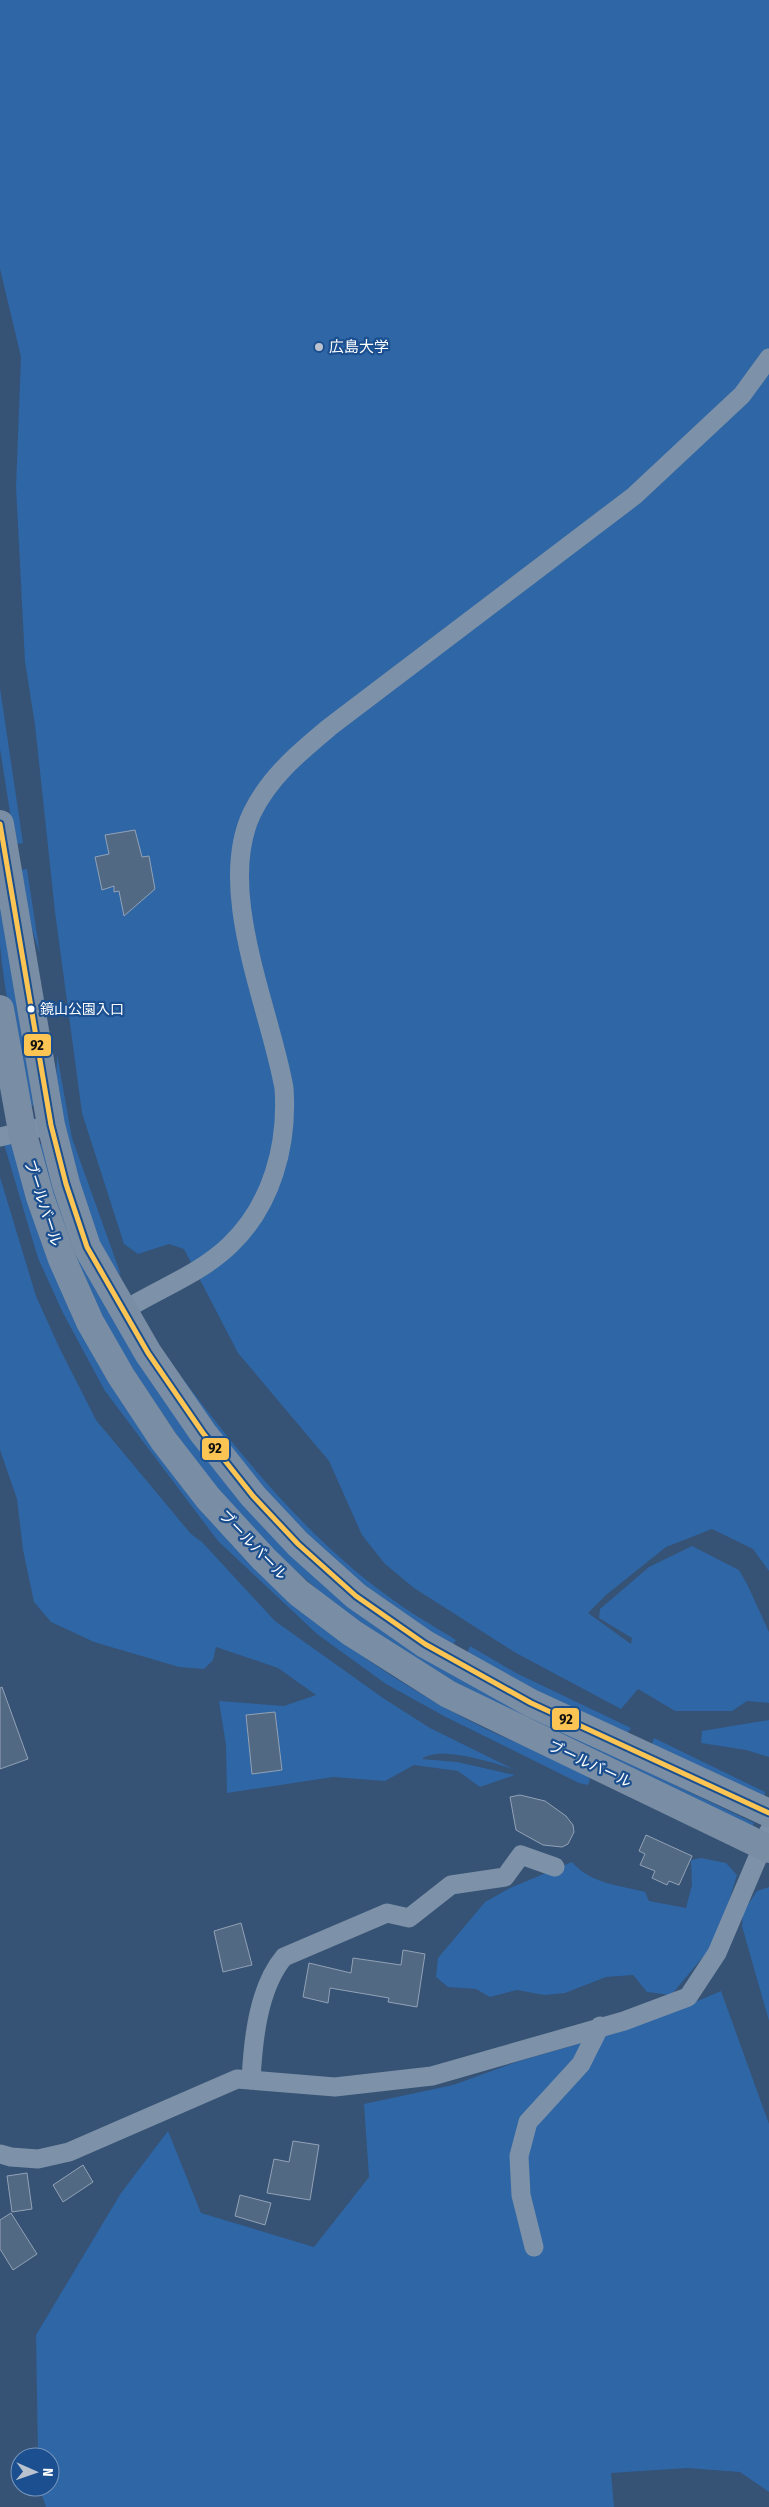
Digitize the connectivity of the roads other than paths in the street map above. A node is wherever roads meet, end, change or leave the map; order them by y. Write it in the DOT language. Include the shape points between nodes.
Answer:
graph roads {
  1 [pos="769,358"];
  2 [pos="0,824"];
  3 [pos="0,1009"];
  4 [pos="51,1125"];
  5 [pos="11,1134"];
  6 [pos="123,1311"];
  7 [pos="769,1813"];
  8 [pos="767,1842"];
  9 [pos="555,1867"];
  10 [pos="600,2026"];
  11 [pos="251,2080"];
  12 [pos="0,2154"];
  13 [pos="534,2247"];
  1 -- 6 [label="street" via="742,395 634,496 331,726 289,761 264,793 244,834 238,873 243,916 284,1088 285,1126 280,1153 261,1203 229,1246 188,1275"];
  2 -- 4 [label="street"];
  3 -- 5 [label="street, ブールバール"];
  4 -- 5 [label="street"];
  4 -- 6 [label="street" via="87,1247"];
  5 -- 8 [label="street, ブールバール" via="90,1322 121,1376 164,1441 208,1498 299,1593 352,1633 448,1694"];
  6 -- 7 [label="street" via="202,1433 253,1496 298,1544 356,1596 425,1644 531,1704"];
  8 -- 10 [label="street" via="716,1953 688,1996 624,2021"];
  9 -- 11 [label="street" via="521,1855 505,1877 451,1885 410,1918 387,1913 284,1957 274,1969 257,2023"];
  10 -- 11 [label="street" via="432,2076 335,2087"];
  10 -- 13 [label="street" via="581,2064 528,2122 520,2156 521,2195"];
  11 -- 12 [label="street" via="237,2079 69,2152 38,2159"];
}
